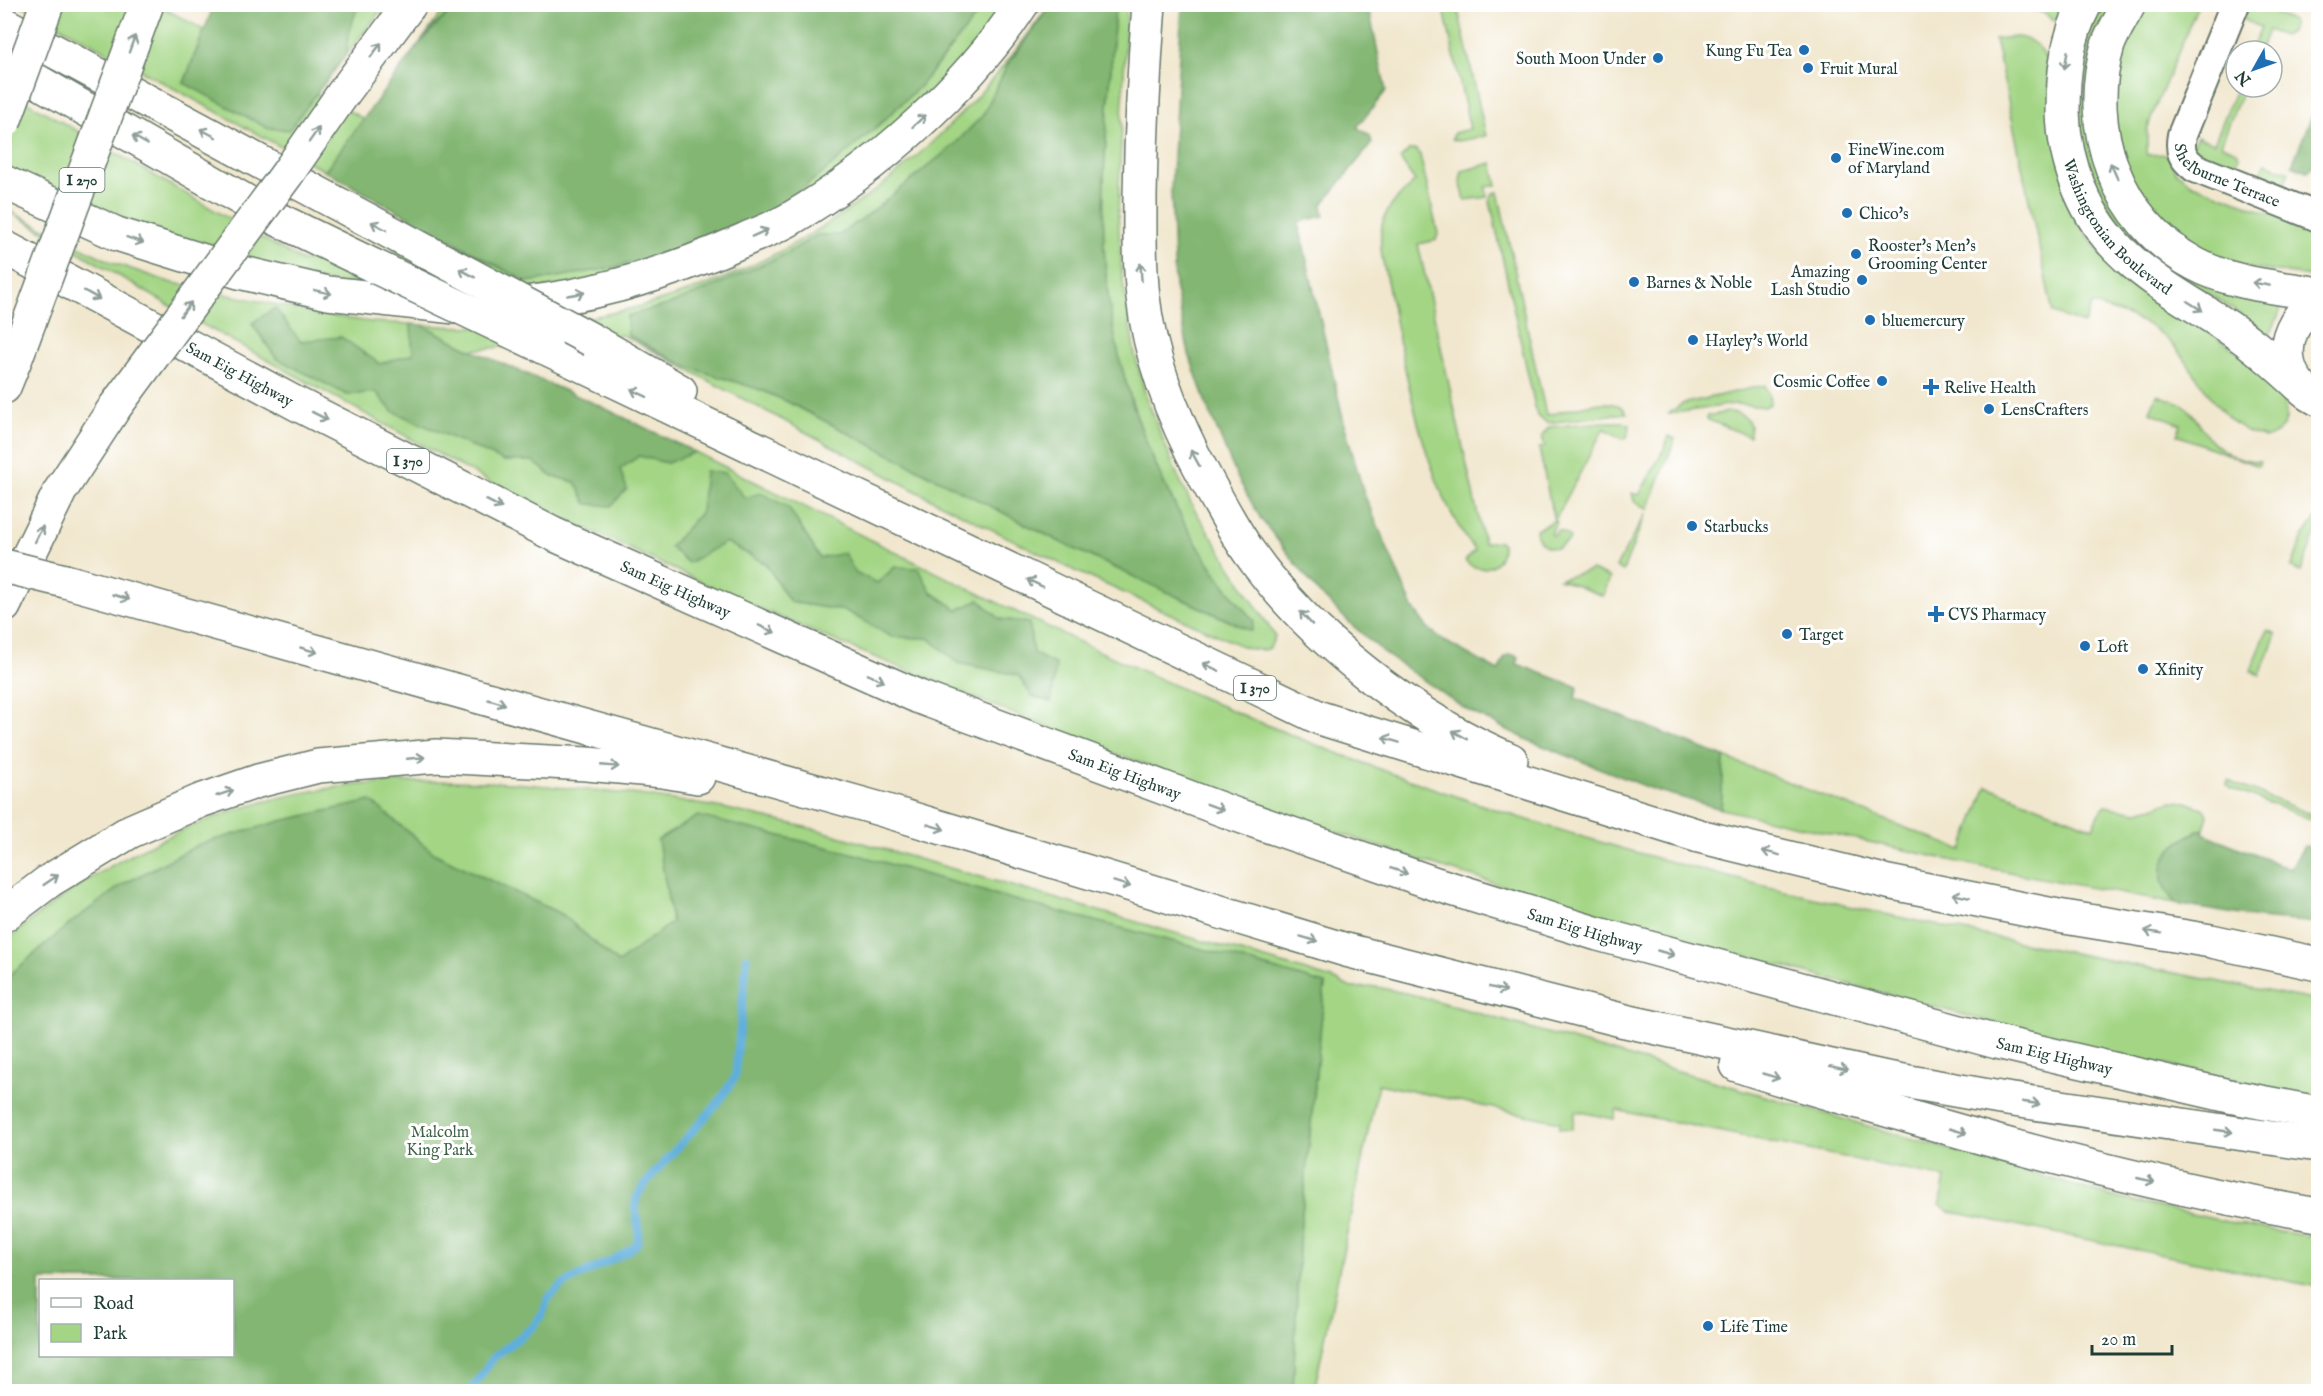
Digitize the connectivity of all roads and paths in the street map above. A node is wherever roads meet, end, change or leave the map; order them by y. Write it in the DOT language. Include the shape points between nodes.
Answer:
graph roads {
  1 [pos="47,4"];
  2 [pos="147,4"];
  3 [pos="410,4"];
  4 [pos="1022,4"];
  5 [pos="1149,4"];
  6 [pos="2085,4"];
  7 [pos="2129,4"];
  8 [pos="2235,4"];
  9 [pos="4,24"];
  10 [pos="4,62"];
  11 [pos="4,122"];
  12 [pos="4,182"];
  13 [pos="2319,217"];
  14 [pos="4,247"];
  15 [pos="2319,294"];
  16 [pos="2319,301"];
  17 [pos="4,387"];
  18 [pos="2309,392"];
  19 [pos="880,509"];
  20 [pos="4,566"];
  21 [pos="4,606"];
  22 [pos="880,809"];
  23 [pos="1648,819"];
  24 [pos="4,915"];
  25 [pos="2211,941"];
  26 [pos="2319,941"];
  27 [pos="2319,963"];
  28 [pos="1535,999"];
  29 [pos="2319,1113"];
  30 [pos="2319,1145"];
  31 [pos="2319,1215"];
  1 -- 11 [label="main road, bridge"];
  17 -- 2 [label="main road, I 270, one-way, bridge"];
  21 -- 3 [label="main road, one-way, bridge" via="60,491 115,407"];
  12 -- 4 [label="main road, one-way" via="117,234 239,272 328,293 461,308 583,293 653,276 715,253 788,220 832,192 918,123 966,75"];
  23 -- 5 [label="main road, one-way" via="1484,748 1405,702 1321,634 1250,553 1225,513 1188,446 1170,403 1143,299 1140,154"];
  6 -- 18 [label="main road, Washingtonian Boulevard, one-way" via="2067,54 2063,121 2069,157 2093,216 2127,258 2244,339"];
  15 -- 7 [label="main road, Washingtonian Boulevard, one-way" via="2246,281 2196,264 2150,229 2127,198 2104,148 2099,116 2100,83 2109,43"];
  8 -- 13 [label="street, Shelburne Terrace" via="2182,135 2184,160 2195,168"];
  19 -- 9 [label="main road, one-way, bridge" via="592,340"];
  19 -- 10 [label="main road, I 370, one-way, bridge" via="271,216"];
  14 -- 29 [label="main road, Sam Eig Highway / I 370, one-way" via="285,398 542,529 940,705 1234,814 1436,884 1598,934 1997,1042"];
  16 -- 18 [label="main road" via="2298,318 2287,344 2292,372"];
  23 -- 19 [label="main road, I 370, one-way" via="1320,718"];
  20 -- 22 [label="main road, one-way, bridge"];
  24 -- 22 [label="main road, one-way" via="49,881 131,831 200,801 318,766 436,756 587,764 663,771"];
  22 -- 28 [label="main road, one-way" via="1346,951"];
  25 -- 23 [label="main road, one-way" via="1888,882 1699,836"];
  25 -- 26 [label="main road"];
  25 -- 27 [label="main road"];
  28 -- 30 [label="main road, one-way" via="1887,1078"];
  28 -- 31 [label="main road, one-way" via="1771,1076 1993,1141 2204,1194"];
}
